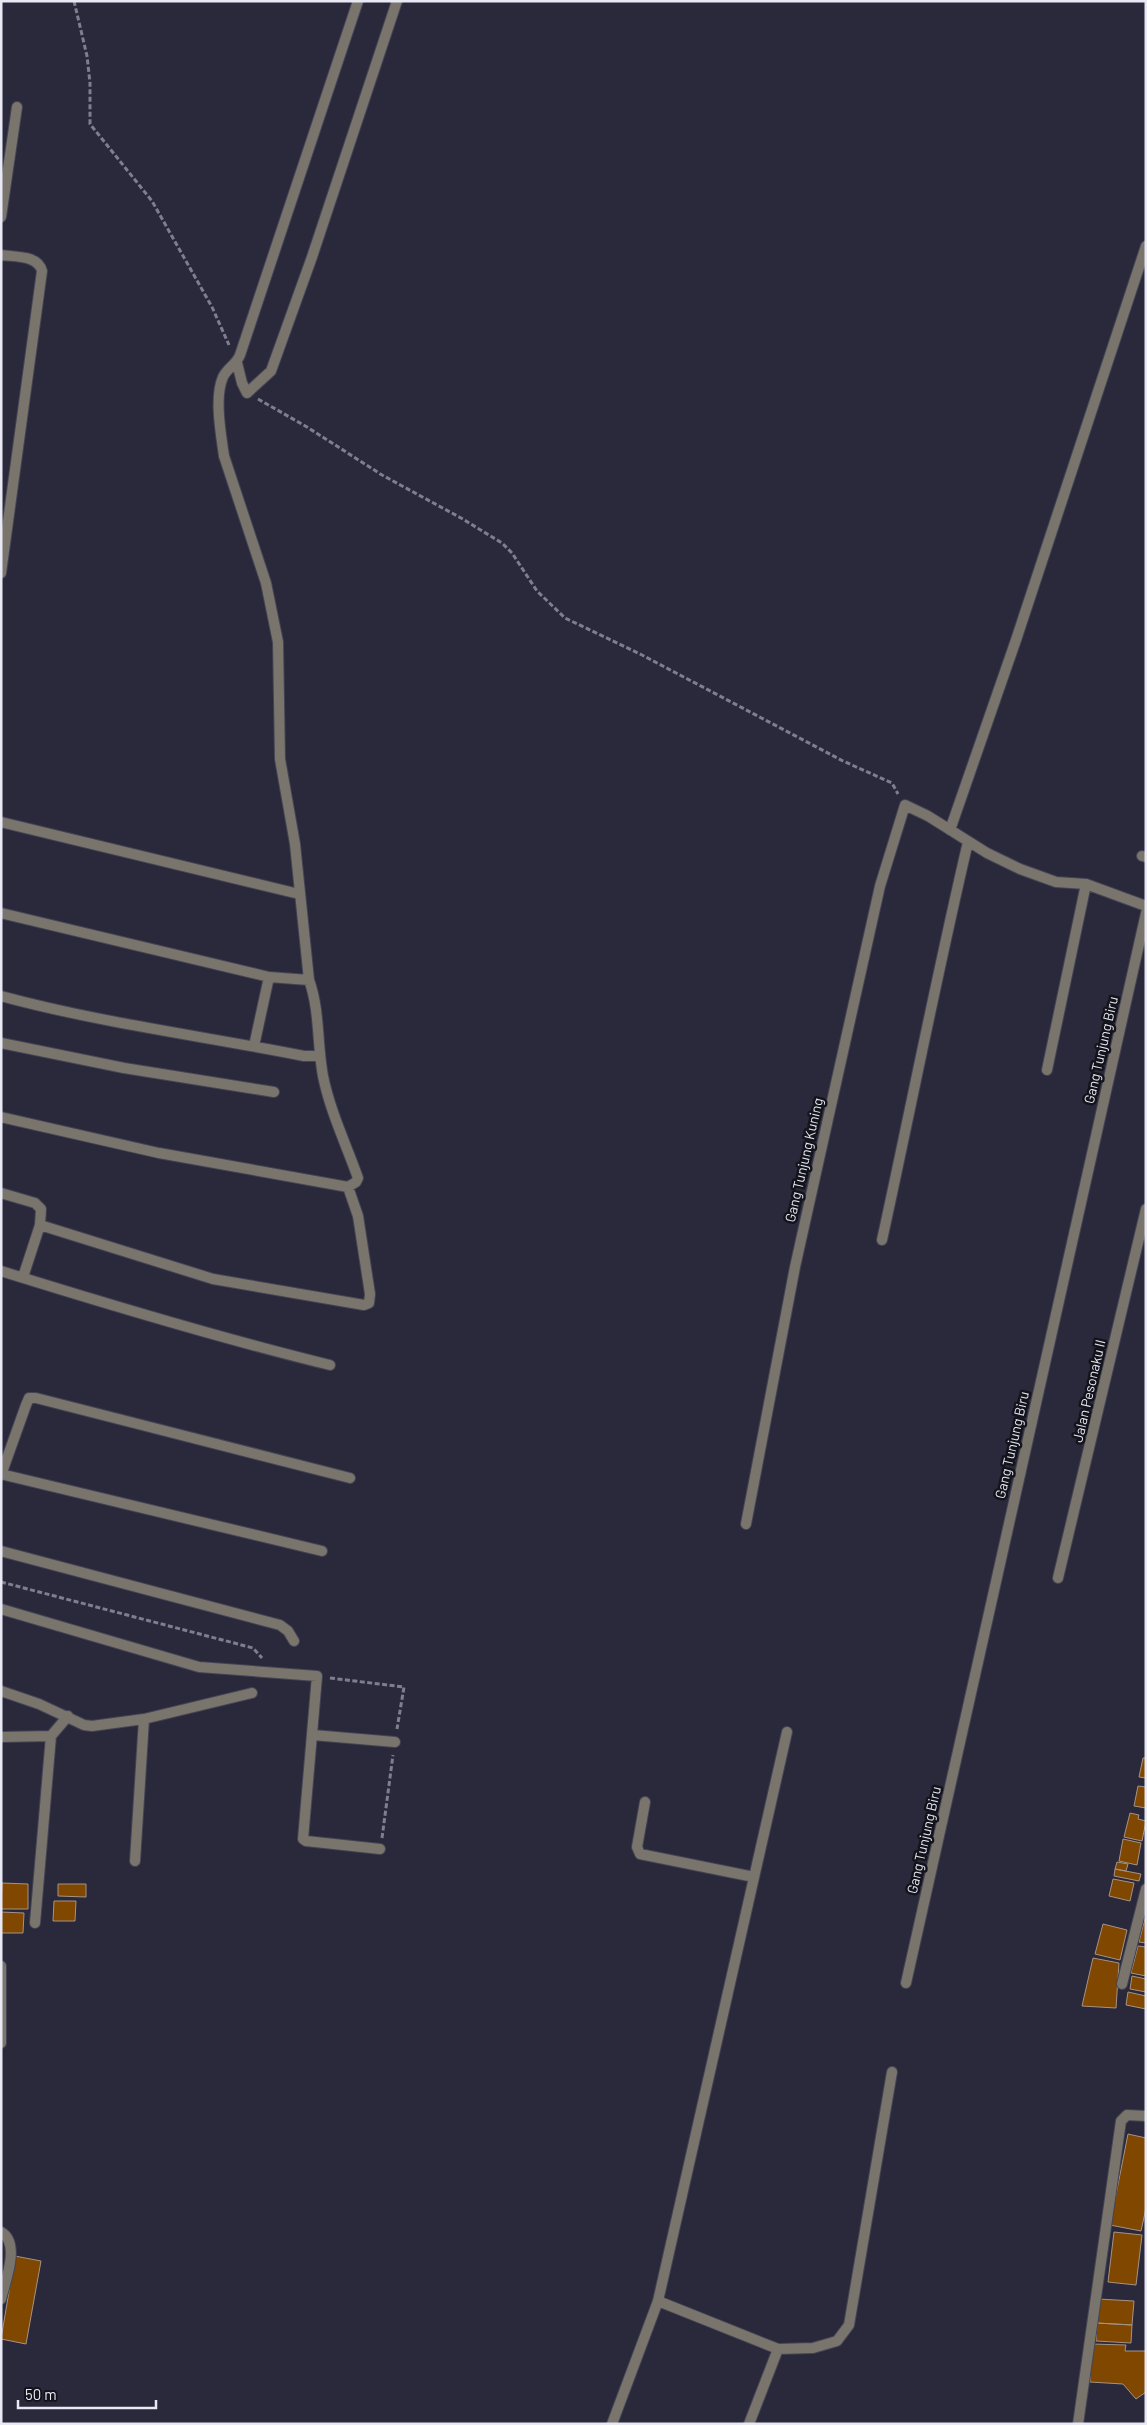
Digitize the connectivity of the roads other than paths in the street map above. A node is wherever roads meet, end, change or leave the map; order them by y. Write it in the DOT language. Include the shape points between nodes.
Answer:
graph roads {
  1 [pos="358,1"];
  2 [pos="397,1"];
  3 [pos="18,107"];
  4 [pos="1,217"];
  5 [pos="1146,246"];
  6 [pos="1,255"];
  7 [pos="232,367"];
  8 [pos="1,573"];
  9 [pos="1,822"];
  10 [pos="950,830"];
  11 [pos="968,842"];
  12 [pos="1086,884"];
  13 [pos="299,894"];
  14 [pos="1146,906"];
  15 [pos="1,913"];
  16 [pos="1146,913"];
  17 [pos="269,977"];
  18 [pos="308,980"];
  19 [pos="1,996"];
  20 [pos="1,1044"];
  21 [pos="254,1046"];
  22 [pos="320,1056"];
  23 [pos="1048,1070"];
  24 [pos="274,1092"];
  25 [pos="1,1117"];
  26 [pos="348,1187"];
  27 [pos="1,1193"];
  28 [pos="1146,1209"];
  29 [pos="40,1225"];
  30 [pos="882,1240"];
  31 [pos="1,1270"];
  32 [pos="23,1278"];
  33 [pos="330,1365"];
  34 [pos="1,1474"];
  35 [pos="350,1478"];
  36 [pos="746,1524"];
  37 [pos="1,1551"];
  38 [pos="322,1551"];
  39 [pos="1058,1578"];
  40 [pos="1,1609"];
  41 [pos="294,1641"];
  42 [pos="1,1691"];
  43 [pos="252,1693"];
  44 [pos="68,1716"];
  45 [pos="144,1719"];
  46 [pos="787,1732"];
  47 [pos="51,1736"];
  48 [pos="313,1736"];
  49 [pos="1,1737"];
  50 [pos="395,1742"];
  51 [pos="645,1802"];
  52 [pos="380,1848"];
  53 [pos="135,1861"];
  54 [pos="754,1877"];
  55 [pos="1146,1889"];
  56 [pos="35,1923"];
  57 [pos="1,1966"];
  58 [pos="906,1982"];
  59 [pos="1122,1984"];
  60 [pos="1,2043"];
  61 [pos="892,2072"];
  62 [pos="1146,2116"];
  63 [pos="1,2232"];
  64 [pos="1,2299"];
  65 [pos="658,2301"];
  66 [pos="778,2349"];
  67 [pos="612,2424"];
  68 [pos="749,2424"];
  69 [pos="1078,2424"];
  1 -- 7 [label="street"];
  2 -- 7 [label="street" via="312,257 270,371 247,393"];
  3 -- 4 [label="street"];
  5 -- 10 [label="street"];
  6 -- 8 [label="street" via="34,260 42,271"];
  7 -- 13 [label="street" via="223,376 220,391 221,436 234,490 266,583 276,633 280,759 291,816"];
  9 -- 13 [label="street"];
  10 -- 11 [label="street"];
  10 -- 36 [label="street, Gang Tunjung Kuning" via="905,806 880,886 795,1266"];
  11 -- 12 [label="street" via="1034,875 1056,882"];
  11 -- 30 [label="street"];
  12 -- 14 [label="street"];
  12 -- 23 [label="street"];
  13 -- 18 [label="street"];
  15 -- 17 [label="street"];
  16 -- 58 [label="street, Gang Tunjung Biru"];
  17 -- 18 [label="street"];
  17 -- 21 [label="street"];
  18 -- 22 [label="street" via="313,994"];
  19 -- 21 [label="street" via="152,1030"];
  20 -- 24 [label="street"];
  21 -- 22 [label="street"];
  22 -- 26 [label="street" via="329,1098 358,1178"];
  25 -- 26 [label="street" via="159,1153"];
  26 -- 29 [label="street" via="358,1216 370,1294 369,1303 364,1305 213,1279"];
  27 -- 29 [label="street" via="35,1203 41,1209"];
  28 -- 39 [label="street, Jalan Pesonaku II"];
  29 -- 32 [label="street"];
  31 -- 32 [label="street"];
  32 -- 33 [label="street" via="250,1346"];
  34 -- 35 [label="street" via="29,1398 36,1398"];
  34 -- 38 [label="street"];
  37 -- 41 [label="street" via="280,1624"];
  40 -- 48 [label="street" via="199,1667 317,1676"];
  42 -- 44 [label="street"];
  43 -- 45 [label="street"];
  44 -- 45 [label="street" via="92,1726"];
  44 -- 47 [label="street"];
  45 -- 53 [label="street"];
  46 -- 54 [label="street"];
  47 -- 49 [label="street"];
  47 -- 56 [label="street"];
  48 -- 50 [label="street"];
  48 -- 52 [label="street" via="303,1838 306,1841"];
  51 -- 54 [label="street" via="637,1847 640,1854"];
  54 -- 65 [label="street"];
  55 -- 59 [label="street"];
  57 -- 60 [label="street"];
  61 -- 66 [label="street" via="849,2325 837,2341 813,2348"];
  62 -- 69 [label="street" via="1127,2115 1121,2121"];
  63 -- 64 [label="street" via="10,2243 11,2253"];
  65 -- 66 [label="street"];
  65 -- 67 [label="street"];
  66 -- 68 [label="street"];
}
